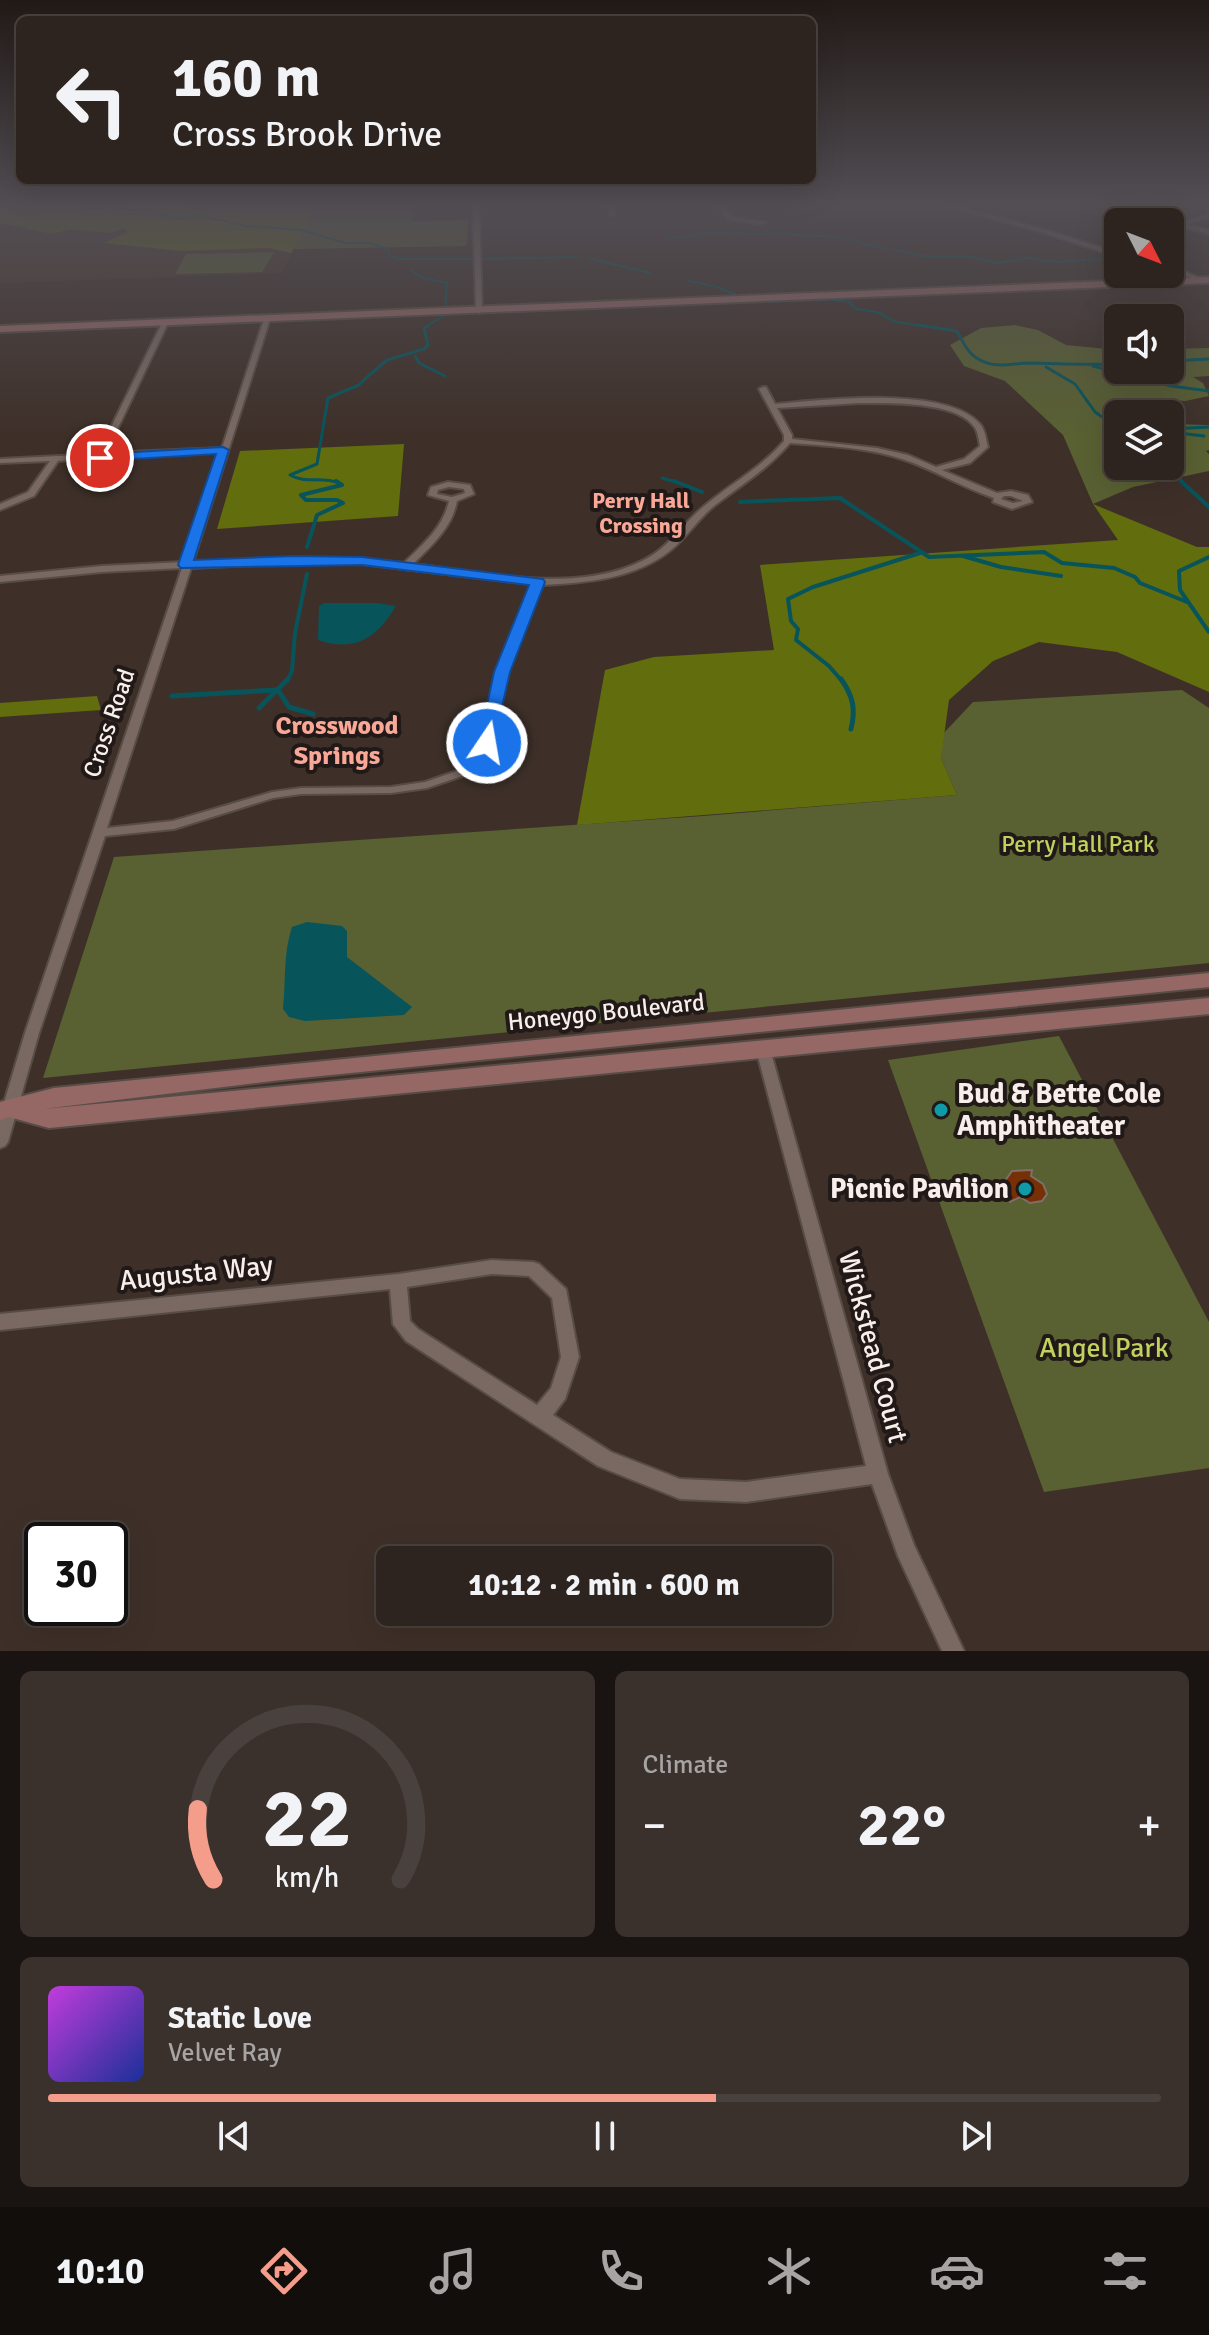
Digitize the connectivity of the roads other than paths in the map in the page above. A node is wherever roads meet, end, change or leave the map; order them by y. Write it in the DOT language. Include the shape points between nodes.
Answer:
graph roads {
  1 [pos="478,280"];
  2 [pos="1104,284"];
  3 [pos="479,311"];
  4 [pos="267,319"];
  5 [pos="165,323"];
  6 [pos="0,329"];
  7 [pos="763,389"];
  8 [pos="773,406"];
  9 [pos="788,441"];
  10 [pos="222,453"];
  11 [pos="100,458"];
  12 [pos="55,459"];
  13 [pos="0,461"];
  14 [pos="934,470"];
  15 [pos="997,496"];
  16 [pos="453,500"];
  17 [pos="0,507"];
  18 [pos="185,565"];
  19 [pos="407,565"];
  20 [pos="0,579"];
  21 [pos="538,582"];
  22 [pos="98,833"];
  23 [pos="1209,980"];
  24 [pos="1209,1006"];
  25 [pos="763,1049"];
  26 [pos="6,1110"];
  27 [pos="0,1142"];
  28 [pos="398,1281"];
  29 [pos="0,1322"];
  30 [pos="540,1416"];
  31 [pos="878,1474"];
  32 [pos="953,1651"];
  1 -- 3 [label="street"];
  2 -- 3 [label="street"];
  3 -- 4 [label="street"];
  4 -- 5 [label="street"];
  4 -- 10 [label="street, Cross Road"];
  5 -- 6 [label="street"];
  5 -- 11 [label="street"];
  7 -- 8 [label="street"];
  8 -- 9 [label="street"];
  8 -- 14 [label="street" via="921,401 960,410 978,427 984,447 967,461"];
  9 -- 14 [label="street" via="879,451"];
  9 -- 21 [label="street" via="777,456 689,522 669,547 651,558 591,578"];
  10 -- 11 [label="street"];
  10 -- 18 [label="street, Cross Road"];
  11 -- 12 [label="street"];
  12 -- 13 [label="street"];
  12 -- 17 [label="street" via="31,494"];
  14 -- 15 [label="street"];
  16 -- 19 [label="street" via="443,526"];
  18 -- 19 [label="street" via="294,560"];
  18 -- 20 [label="street"];
  18 -- 22 [label="street, Cross Road"];
  19 -- 21 [label="street"];
  21 -- 22 [label="street" via="502,672 487,743 461,773 391,790 272,795 174,825"];
  22 -- 26 [label="street, Cross Road"];
  23 -- 26 [label="street, Honeygo Boulevard" via="265,1074 54,1097"];
  24 -- 25 [label="street"];
  25 -- 26 [label="street" via="49,1119"];
  25 -- 31 [label="street, Wickstead Court"];
  26 -- 27 [label="street, Cross Road"];
  28 -- 29 [label="street, Augusta Way"];
  28 -- 30 [label="street" via="402,1324 412,1335"];
  28 -- 30 [label="street, Augusta Way" via="511,1266 533,1269 550,1283 560,1294 570,1357 559,1393"];
  30 -- 31 [label="street" via="605,1459 680,1489 746,1492"];
  31 -- 32 [label="street, Wickstead Court" via="905,1549"];
}
